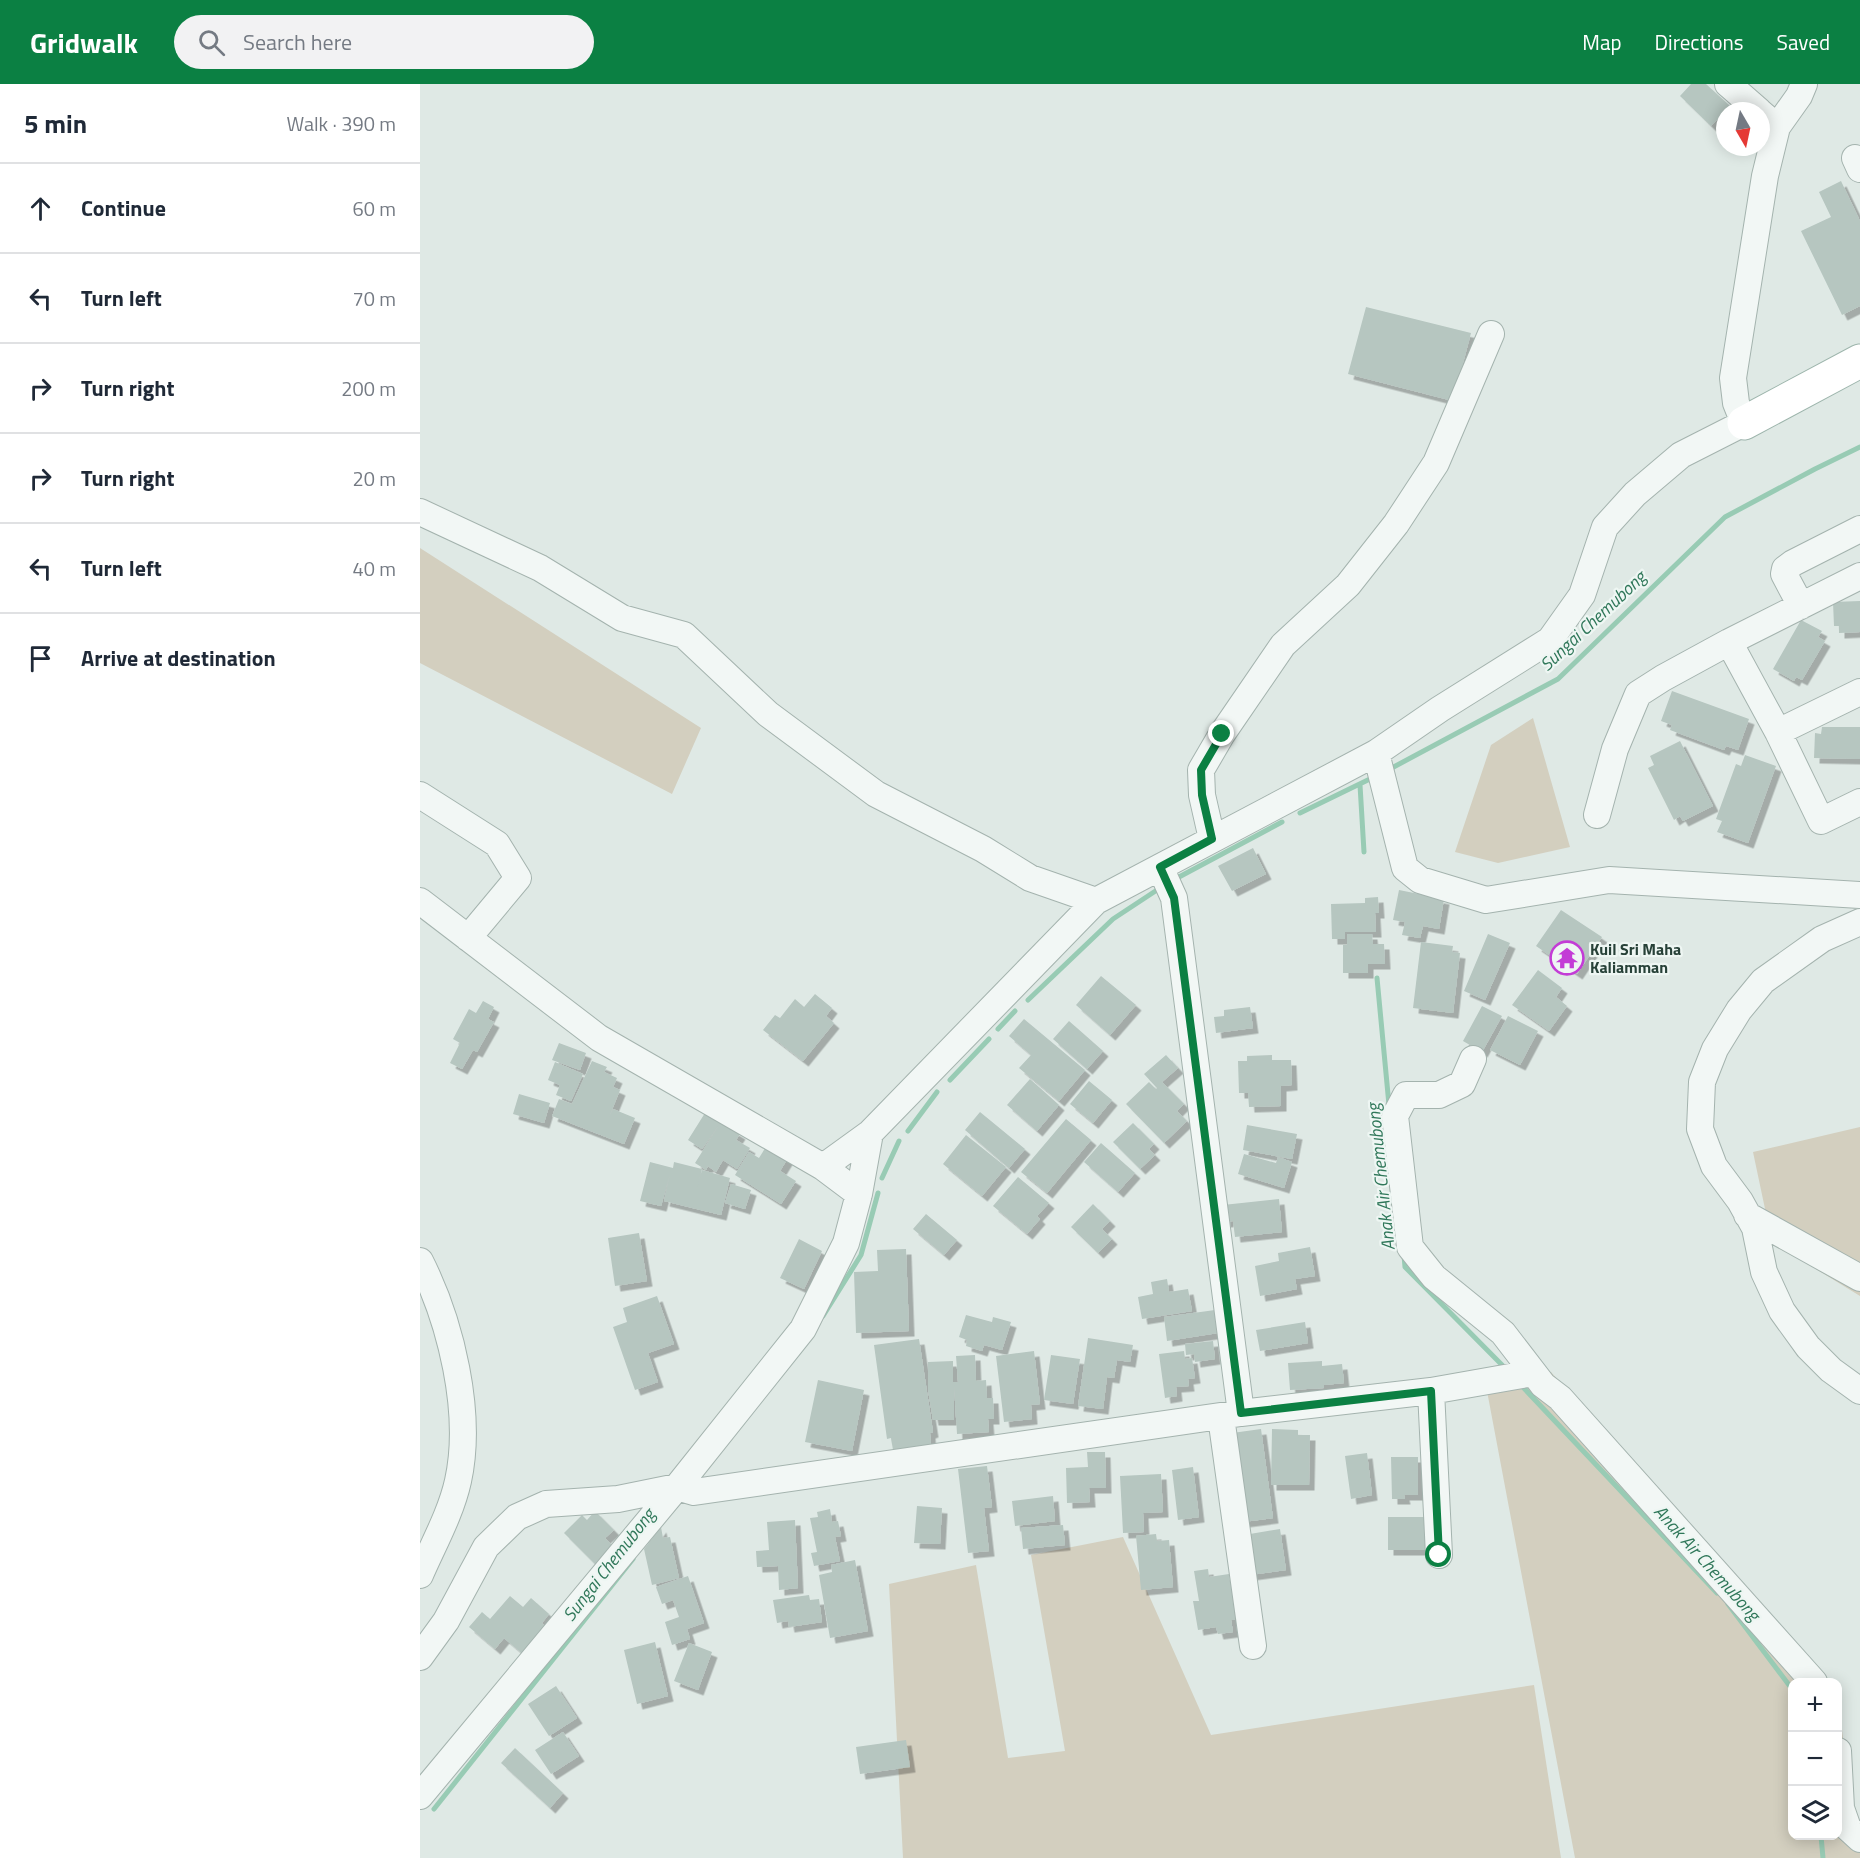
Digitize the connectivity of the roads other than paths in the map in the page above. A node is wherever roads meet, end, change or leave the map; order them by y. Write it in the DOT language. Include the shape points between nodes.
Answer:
graph roads {
  1 [pos="1728,84"];
  2 [pos="1804,84"];
  3 [pos="1748,102"];
  4 [pos="1770,114"];
  5 [pos="1765,156"];
  6 [pos="1491,334"];
  7 [pos="1860,361"];
  8 [pos="1744,423"];
  9 [pos="420,512"];
  10 [pos="1860,529"];
  11 [pos="1860,576"];
  12 [pos="1801,606"];
  13 [pos="1729,642"];
  14 [pos="1860,692"];
  15 [pos="1778,732"];
  16 [pos="1378,765"];
  17 [pos="420,795"];
  18 [pos="1860,802"];
  19 [pos="1597,815"];
  20 [pos="1212,839"];
  21 [pos="1160,867"];
  22 [pos="1860,895"];
  23 [pos="420,901"];
  24 [pos="1096,901"];
  25 [pos="1860,922"];
  26 [pos="468,938"];
  27 [pos="1473,1059"];
  28 [pos="870,1133"];
  29 [pos="823,1167"];
  30 [pos="859,1194"];
  31 [pos="1747,1215"];
  32 [pos="420,1261"];
  33 [pos="1860,1278"];
  34 [pos="1533,1373"];
  35 [pos="1431,1391"];
  36 [pos="1860,1392"];
  37 [pos="1231,1415"];
  38 [pos="683,1489"];
  39 [pos="1439,1555"];
  40 [pos="420,1575"];
  41 [pos="1253,1647"];
  42 [pos="420,1657"];
  43 [pos="1810,1678"];
  44 [pos="1840,1786"];
  45 [pos="420,1796"];
  46 [pos="1860,1839"];
  1 -- 3 [label="street"];
  2 -- 4 [label="street" via="1799,96"];
  5 -- 8 [label="street" via="1733,378 1736,403"];
  6 -- 20 [label="street" via="1436,463 1396,524 1348,585 1283,645 1201,770"];
  7 -- 8 [label="main road"];
  8 -- 16 [label="street" via="1681,455 1635,494 1605,527 1582,595 1550,640 1440,709"];
  9 -- 24 [label="street" via="540,568 622,618 684,635 768,714 876,794 1030,878"];
  10 -- 12 [label="street" via="1785,569"];
  11 -- 12 [label="street"];
  12 -- 13 [label="street"];
  13 -- 15 [label="street"];
  13 -- 19 [label="street" via="1638,694 1615,749"];
  14 -- 15 [label="street"];
  15 -- 18 [label="street" via="1821,821"];
  16 -- 20 [label="street"];
  16 -- 22 [label="street" via="1404,868 1420,880 1486,900 1609,880"];
  17 -- 26 [label="street" via="496,844 518,878"];
  20 -- 21 [label="street"];
  21 -- 24 [label="street"];
  21 -- 37 [label="street" via="1174,898"];
  23 -- 26 [label="street"];
  24 -- 28 [label="street"];
  25 -- 31 [label="street" via="1822,939 1763,981 1715,1049 1702,1082 1700,1130 1714,1167"];
  26 -- 29 [label="street" via="599,1038"];
  27 -- 34 [label="street" via="1462,1084 1439,1095 1406,1095 1395,1116 1410,1247 1434,1277 1503,1333"];
  28 -- 29 [label="street"];
  28 -- 30 [label="street"];
  29 -- 30 [label="street"];
  30 -- 38 [label="street" via="846,1244 803,1329"];
  31 -- 33 [label="street"];
  31 -- 36 [label="street" via="1755,1228 1764,1272 1782,1311 1808,1347"];
  32 -- 40 [label="street" via="430,1280 458,1371 463,1438 458,1481"];
  34 -- 35 [label="street"];
  34 -- 43 [label="street" via="1560,1398"];
  35 -- 37 [label="street"];
  35 -- 39 [label="street"];
  37 -- 38 [label="street"];
  37 -- 41 [label="street"];
  38 -- 42 [label="street" via="546,1504 517,1517 486,1547 446,1622"];
  38 -- 45 [label="street"];
  44 -- 46 [label="street" via="1841,1808 1848,1828"];
}
